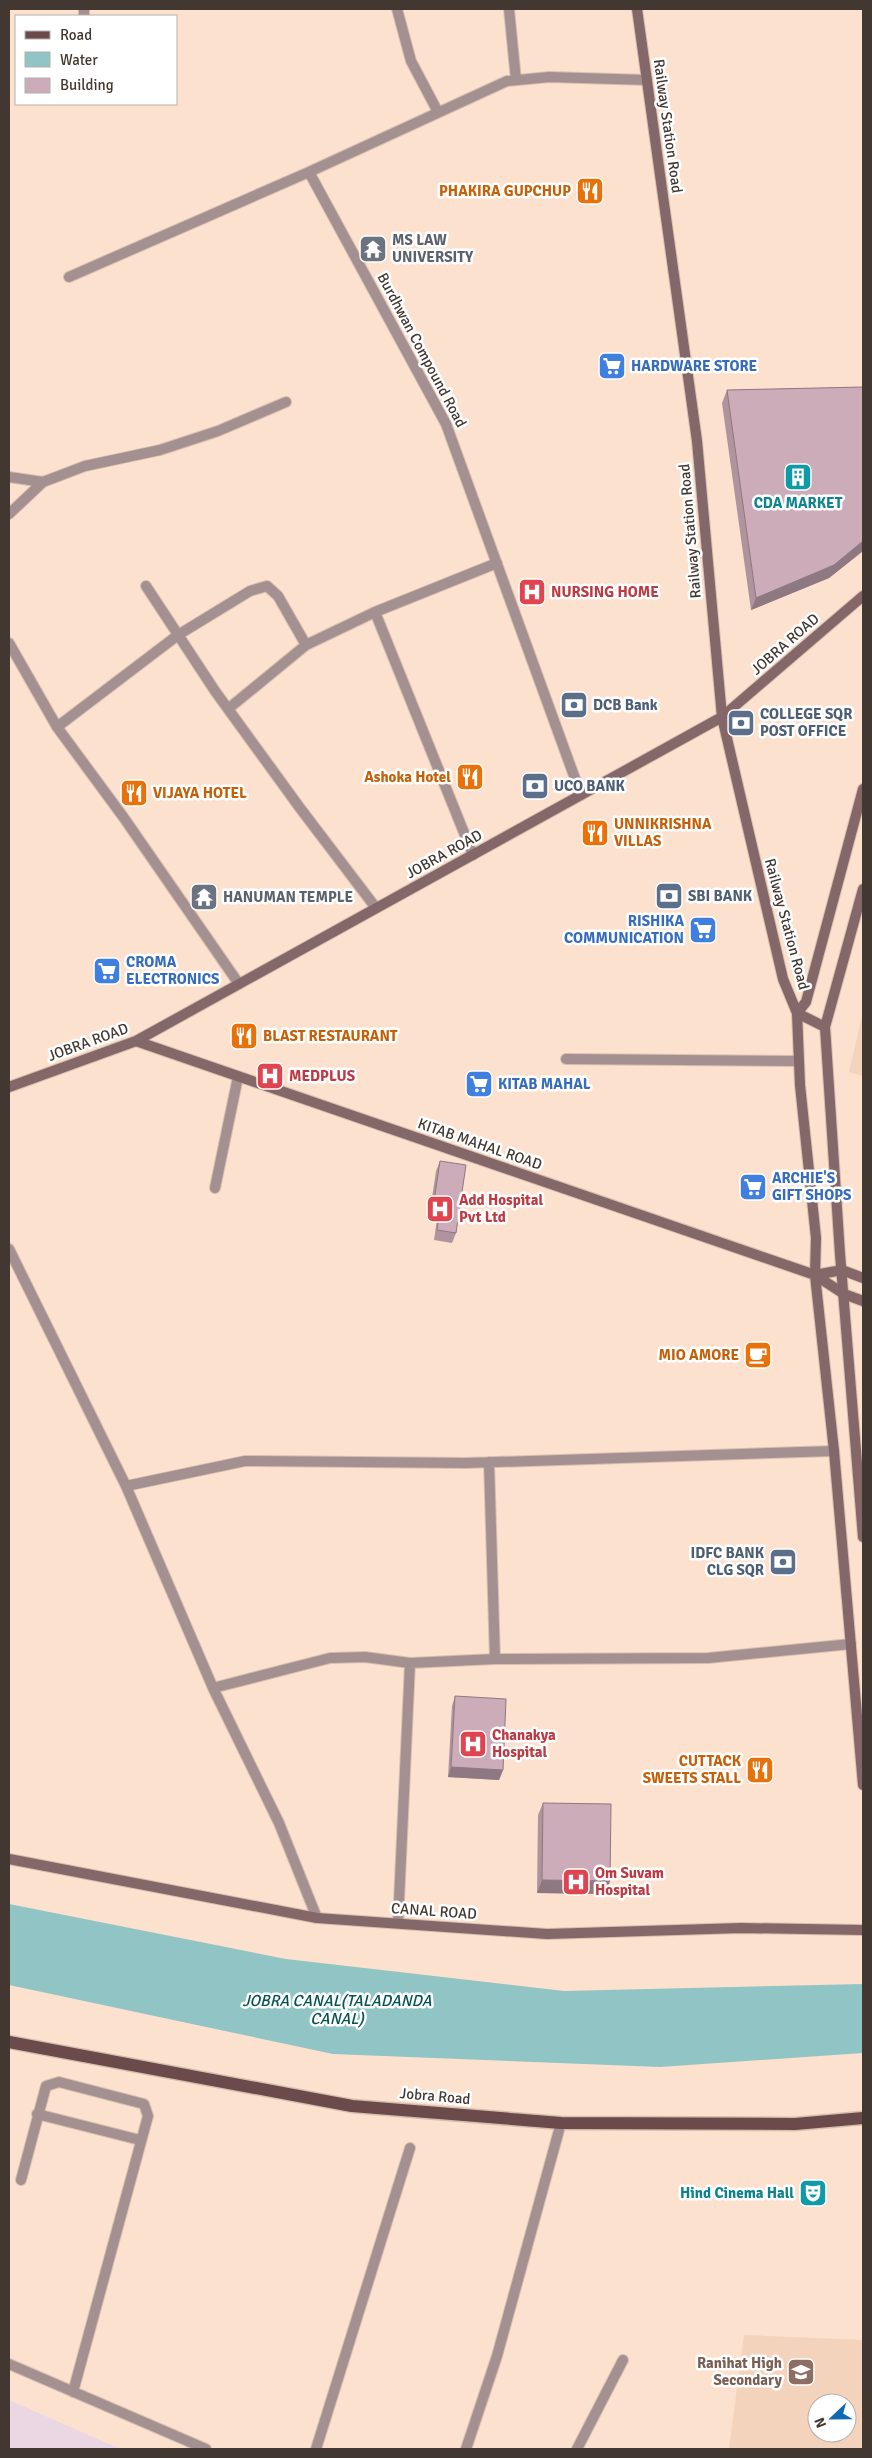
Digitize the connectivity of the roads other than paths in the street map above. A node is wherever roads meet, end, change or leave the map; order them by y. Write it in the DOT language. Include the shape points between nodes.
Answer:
graph roads {
  1 [pos="398,9"];
  2 [pos="509,9"];
  3 [pos="637,9"];
  4 [pos="516,80"];
  5 [pos="647,80"];
  6 [pos="438,112"];
  7 [pos="309,172"];
  8 [pos="69,277"];
  9 [pos="286,402"];
  10 [pos="9,477"];
  11 [pos="43,482"];
  12 [pos="9,514"];
  13 [pos="497,563"];
  14 [pos="146,586"];
  15 [pos="863,596"];
  16 [pos="375,612"];
  17 [pos="178,634"];
  18 [pos="9,643"];
  19 [pos="306,645"];
  20 [pos="228,709"];
  21 [pos="722,717"];
  22 [pos="57,727"];
  23 [pos="863,789"];
  24 [pos="581,795"];
  25 [pos="473,855"];
  26 [pos="863,889"];
  27 [pos="376,908"];
  28 [pos="239,984"];
  29 [pos="797,1013"];
  30 [pos="825,1027"];
  31 [pos="136,1041"];
  32 [pos="566,1059"];
  33 [pos="798,1061"];
  34 [pos="238,1076"];
  35 [pos="9,1087"];
  36 [pos="215,1188"];
  37 [pos="9,1249"];
  38 [pos="842,1270"];
  39 [pos="815,1275"];
  40 [pos="863,1278"];
  41 [pos="844,1294"];
  42 [pos="863,1300"];
  43 [pos="834,1451"];
  44 [pos="489,1462"];
  45 [pos="126,1486"];
  46 [pos="863,1537"];
  47 [pos="851,1644"];
  48 [pos="495,1659"];
  49 [pos="410,1663"];
  50 [pos="213,1688"];
  51 [pos="863,1785"];
  52 [pos="9,1859"];
  53 [pos="317,1918"];
  54 [pos="398,1922"];
  55 [pos="863,1930"];
  56 [pos="9,2042"];
  57 [pos="37,2114"];
  58 [pos="863,2118"];
  59 [pos="561,2123"];
  60 [pos="140,2140"];
  61 [pos="410,2148"];
  62 [pos="21,2180"];
  63 [pos="623,2360"];
  64 [pos="9,2364"];
  65 [pos="73,2392"];
  66 [pos="206,2449"];
  67 [pos="316,2449"];
  68 [pos="466,2449"];
  69 [pos="577,2449"];
  1 -- 6 [label="street" via="411,61"];
  2 -- 4 [label="street"];
  3 -- 5 [label="street, Railway Station Road"];
  4 -- 5 [label="street" via="549,77"];
  4 -- 6 [label="street"];
  5 -- 21 [label="street, Railway Station Road" via="697,441"];
  6 -- 7 [label="street"];
  7 -- 8 [label="street"];
  7 -- 13 [label="street, Burdhwan Compound Road" via="446,424"];
  9 -- 11 [label="street" via="218,431 160,450 85,466"];
  10 -- 11 [label="street"];
  11 -- 12 [label="street"];
  13 -- 16 [label="street"];
  13 -- 24 [label="street, Burdhwan Compound Road"];
  14 -- 17 [label="street"];
  15 -- 21 [label="street, JOBRA ROAD"];
  16 -- 19 [label="street"];
  16 -- 25 [label="street"];
  17 -- 19 [label="street" via="250,591 267,586 278,596"];
  17 -- 20 [label="street"];
  17 -- 22 [label="street"];
  18 -- 22 [label="street"];
  19 -- 20 [label="street"];
  20 -- 27 [label="street"];
  21 -- 24 [label="street, JOBRA ROAD"];
  21 -- 29 [label="street, Railway Station Road" via="783,980"];
  22 -- 28 [label="street"];
  23 -- 29 [label="street" via="806,1002"];
  24 -- 25 [label="street, JOBRA ROAD"];
  25 -- 27 [label="street, JOBRA ROAD"];
  26 -- 30 [label="street"];
  27 -- 28 [label="street, JOBRA ROAD"];
  28 -- 31 [label="street, JOBRA ROAD"];
  29 -- 30 [label="street, Railway Station Road"];
  29 -- 33 [label="street"];
  30 -- 38 [label="street"];
  31 -- 34 [label="street, KITAB MAHAL ROAD"];
  31 -- 35 [label="street, JOBRA ROAD"];
  32 -- 33 [label="street"];
  33 -- 39 [label="street" via="816,1238"];
  34 -- 36 [label="street"];
  34 -- 39 [label="street, KITAB MAHAL ROAD"];
  37 -- 45 [label="street"];
  38 -- 39 [label="street"];
  38 -- 40 [label="street"];
  38 -- 41 [label="street"];
  39 -- 41 [label="street, KITAB MAHAL ROAD"];
  39 -- 43 [label="street"];
  41 -- 42 [label="street, KITAB MAHAL ROAD"];
  41 -- 46 [label="street"];
  43 -- 44 [label="street"];
  43 -- 47 [label="street"];
  44 -- 45 [label="street" via="245,1461"];
  44 -- 48 [label="street"];
  45 -- 50 [label="street"];
  47 -- 48 [label="street" via="708,1658"];
  47 -- 51 [label="street"];
  48 -- 49 [label="street"];
  49 -- 50 [label="street" via="365,1657 330,1658"];
  49 -- 54 [label="street"];
  50 -- 53 [label="street" via="279,1823"];
  52 -- 53 [label="street, CANAL ROAD"];
  53 -- 54 [label="street, CANAL ROAD"];
  54 -- 55 [label="street, CANAL ROAD" via="547,1934 741,1928"];
  56 -- 59 [label="main road, Jobra Road" via="352,2106"];
  57 -- 60 [label="street"];
  57 -- 60 [label="street" via="46,2086 59,2082 144,2104 148,2116"];
  57 -- 62 [label="street"];
  58 -- 59 [label="main road, Jobra Road" via="795,2124"];
  59 -- 68 [label="street" via="497,2356"];
  60 -- 65 [label="street"];
  61 -- 67 [label="street"];
  63 -- 69 [label="street"];
  64 -- 65 [label="street"];
  65 -- 66 [label="street"];
}
